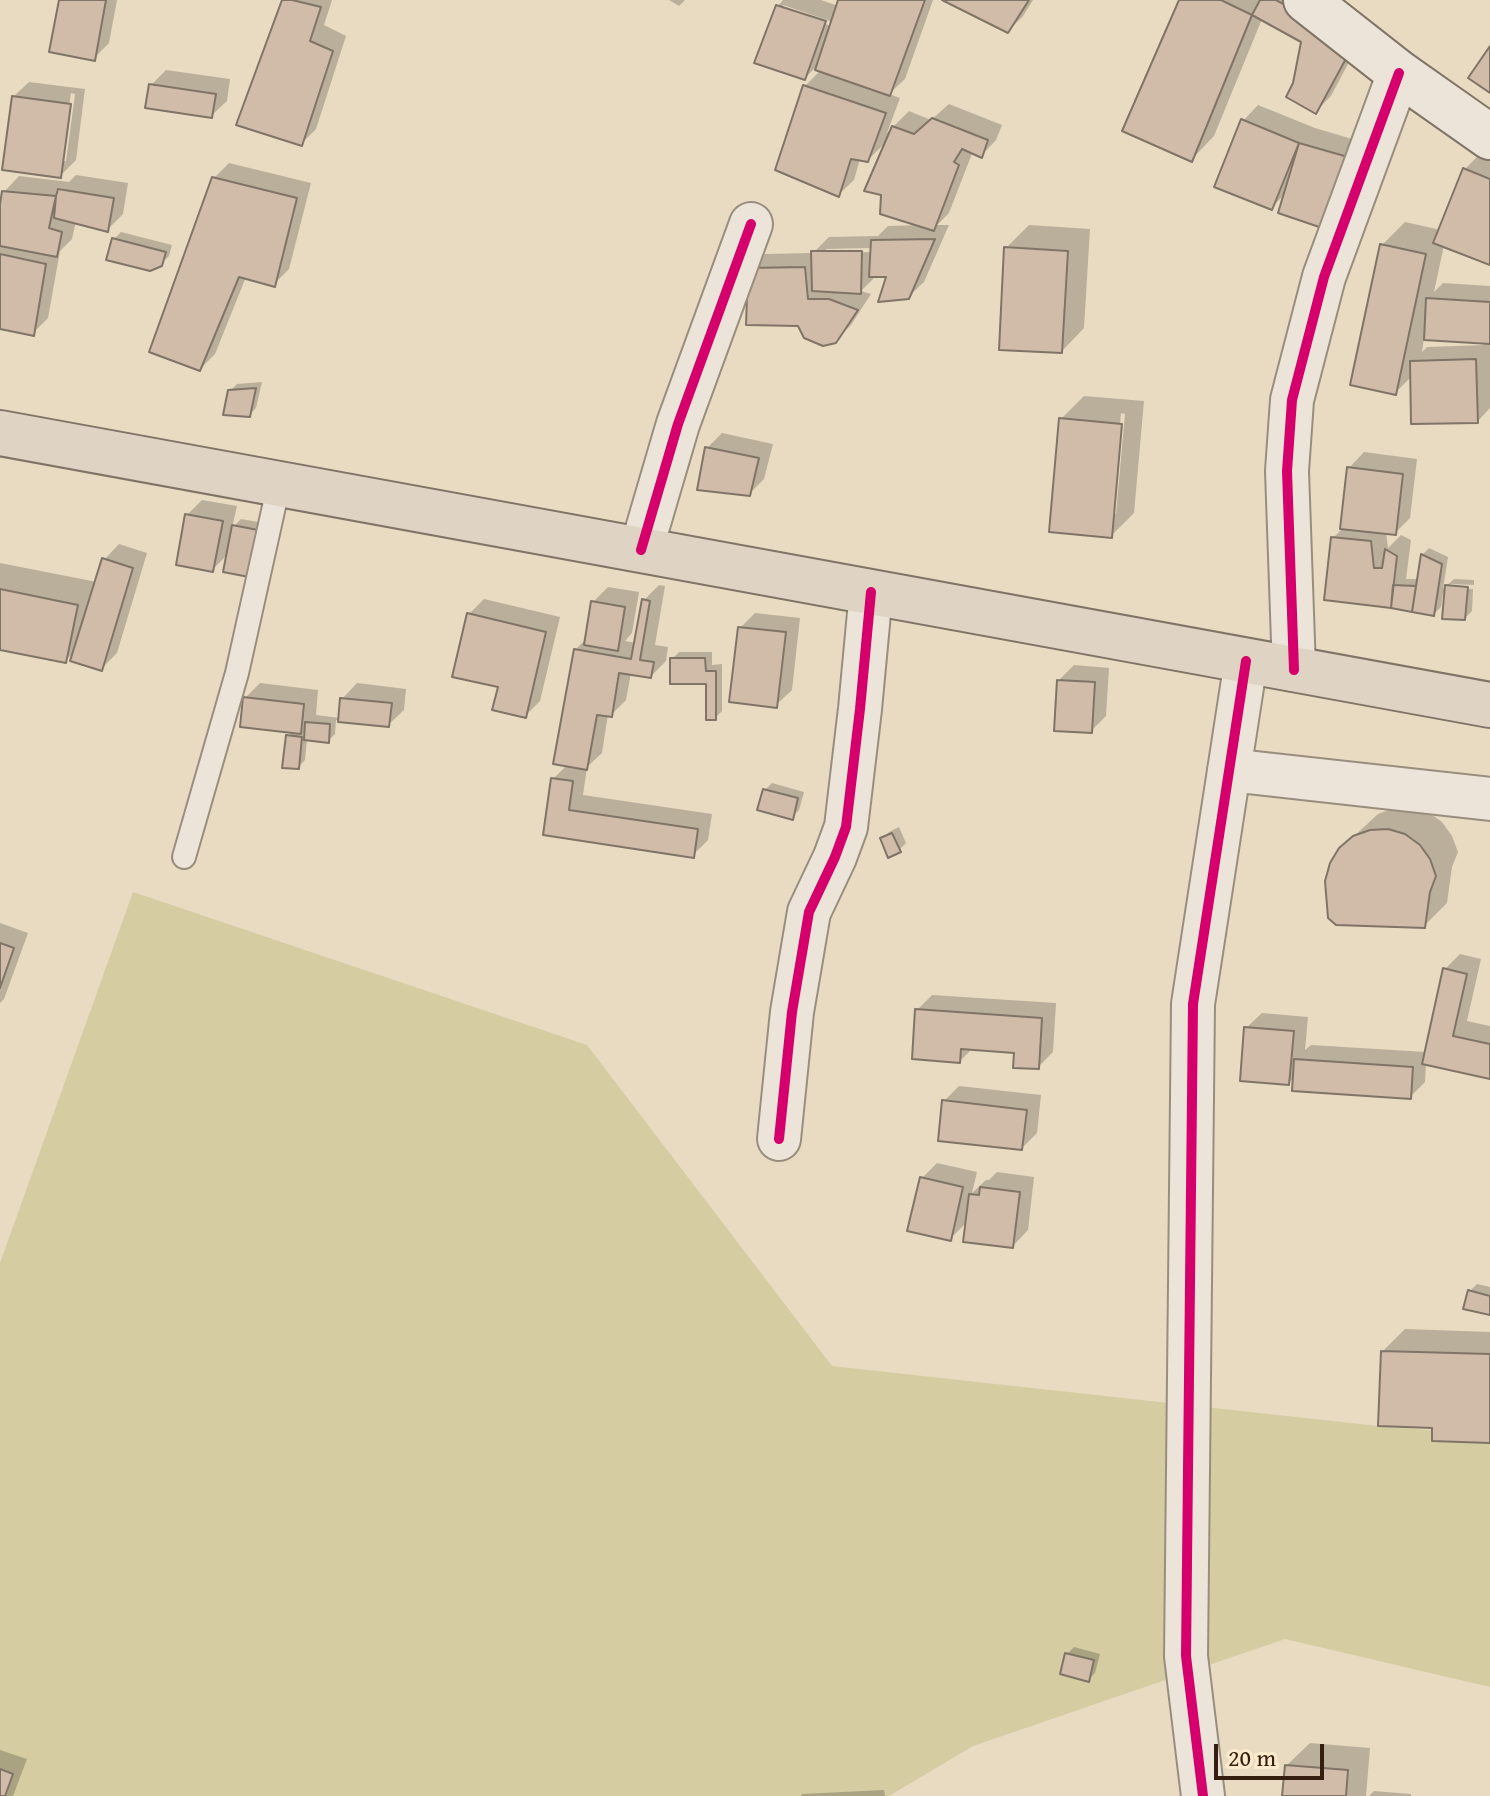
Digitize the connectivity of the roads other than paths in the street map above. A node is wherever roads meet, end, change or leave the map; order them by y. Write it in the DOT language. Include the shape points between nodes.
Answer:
graph roads {
  1 [pos="1306,0"];
  2 [pos="1399,73"];
  3 [pos="1490,137"];
  4 [pos="751,224"];
  5 [pos="0,433"];
  6 [pos="279,484"];
  7 [pos="641,550"];
  8 [pos="871,592"];
  9 [pos="1246,661"];
  10 [pos="1294,670"];
  11 [pos="1490,705"];
  12 [pos="1229,770"];
  13 [pos="1490,799"];
  14 [pos="184,857"];
  15 [pos="779,1139"];
  16 [pos="1203,1796"];
  1 -- 2 [label="main road"];
  2 -- 3 [label="main road"];
  2 -- 10 [label="street" via="1324,277 1292,400 1287,471"];
  4 -- 7 [label="street" via="678,424"];
  5 -- 6 [label="highway"];
  6 -- 7 [label="highway"];
  6 -- 14 [label="lane" via="237,673"];
  7 -- 8 [label="highway"];
  8 -- 9 [label="highway"];
  8 -- 15 [label="street" via="846,827 809,912"];
  9 -- 10 [label="highway"];
  9 -- 12 [label="street"];
  10 -- 11 [label="highway"];
  12 -- 13 [label="street"];
  12 -- 16 [label="street" via="1193,1004 1186,1656"];
}
